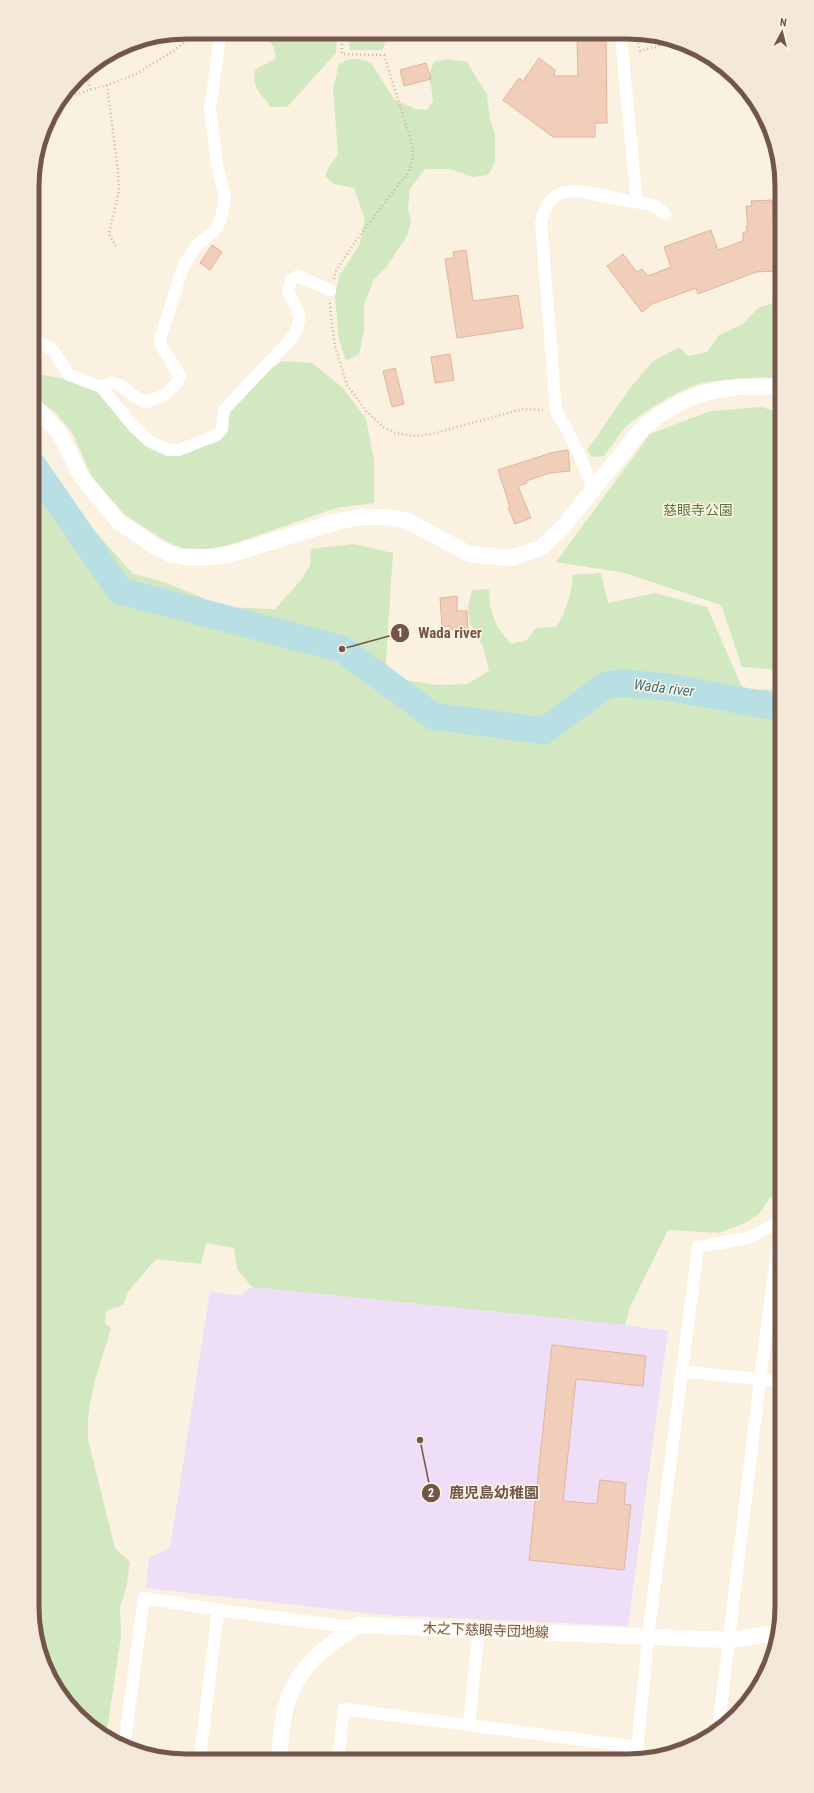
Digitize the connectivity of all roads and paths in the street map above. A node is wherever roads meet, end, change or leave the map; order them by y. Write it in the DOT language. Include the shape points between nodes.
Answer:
graph roads {
  1 [pos="188,39"];
  2 [pos="220,39"];
  3 [pos="342,39"];
  4 [pos="621,39"];
  5 [pos="637,39"];
  6 [pos="665,44"];
  7 [pos="88,77"];
  8 [pos="107,85"];
  9 [pos="90,89"];
  10 [pos="70,96"];
  11 [pos="637,202"];
  12 [pos="665,214"];
  13 [pos="116,246"];
  14 [pos="330,290"];
  15 [pos="39,344"];
  16 [pos="101,387"];
  17 [pos="775,387"];
  18 [pos="39,411"];
  19 [pos="556,411"];
  20 [pos="594,489"];
  21 [pos="775,1223"];
  22 [pos="775,1266"];
  23 [pos="681,1370"];
  24 [pos="760,1380"];
  25 [pos="775,1381"];
  26 [pos="218,1610"];
  27 [pos="358,1625"];
  28 [pos="479,1629"];
  29 [pos="772,1634"];
  30 [pos="648,1637"];
  31 [pos="729,1640"];
  32 [pos="719,1722"];
  33 [pos="469,1724"];
  34 [pos="125,1741"];
  35 [pos="638,1747"];
  36 [pos="200,1754"];
  37 [pos="279,1754"];
  38 [pos="339,1754"];
  39 [pos="637,1754"];
  1 -- 8 [label="path" via="136,74"];
  2 -- 16 [label="street" via="210,108 217,164 225,198 219,224 197,245 183,268 160,344 180,376 166,394 148,402 140,400 120,385 112,383"];
  3 -- 14 [label="path" via="342,54 384,55 413,153 412,164 407,174 359,236 336,271"];
  4 -- 11 [label="street"];
  5 -- 6 [label="path" via="640,50"];
  7 -- 9 [label="path"];
  8 -- 9 [label="path"];
  8 -- 13 [label="path" via="119,191 109,234"];
  9 -- 10 [label="path"];
  11 -- 12 [label="street" via="656,206"];
  11 -- 19 [label="street" via="565,191 554,196 544,209 541,222"];
  14 -- 16 [label="street" via="298,276 291,280 288,291 300,317 298,329 228,404 224,410 222,429 211,437 179,450 168,450 149,441 134,427"];
  14 -- 19 [label="path" via="330,318 347,385 366,411 383,427 396,433 416,436 524,409"];
  15 -- 16 [label="street" via="53,350 69,375"];
  17 -- 20 [label="street" via="758,385 708,391 668,410 639,432"];
  18 -- 20 [label="street" via="59,432 81,476 118,521 154,546 170,554 184,557 231,554 339,521 384,517 408,521 469,554 511,558 541,548 563,527"];
  19 -- 20 [label="street" via="569,431"];
  21 -- 23 [label="street" via="748,1238 698,1247"];
  22 -- 24 [label="street"];
  23 -- 24 [label="street"];
  23 -- 30 [label="street"];
  24 -- 25 [label="street"];
  24 -- 31 [label="street"];
  26 -- 27 [label="street" via="342,1626"];
  26 -- 34 [label="street" via="144,1598"];
  26 -- 36 [label="street"];
  27 -- 28 [label="street, 木之下慈眼寺団地線"];
  27 -- 37 [label="street" via="309,1662 292,1688 283,1718"];
  28 -- 30 [label="street, 木之下慈眼寺団地線"];
  28 -- 33 [label="street"];
  29 -- 31 [label="street, 木之下慈眼寺団地線"];
  30 -- 31 [label="street, 木之下慈眼寺団地線"];
  30 -- 35 [label="street"];
  31 -- 32 [label="street"];
  33 -- 35 [label="street"];
  33 -- 38 [label="street" via="344,1709"];
  35 -- 39 [label="street"];
}
